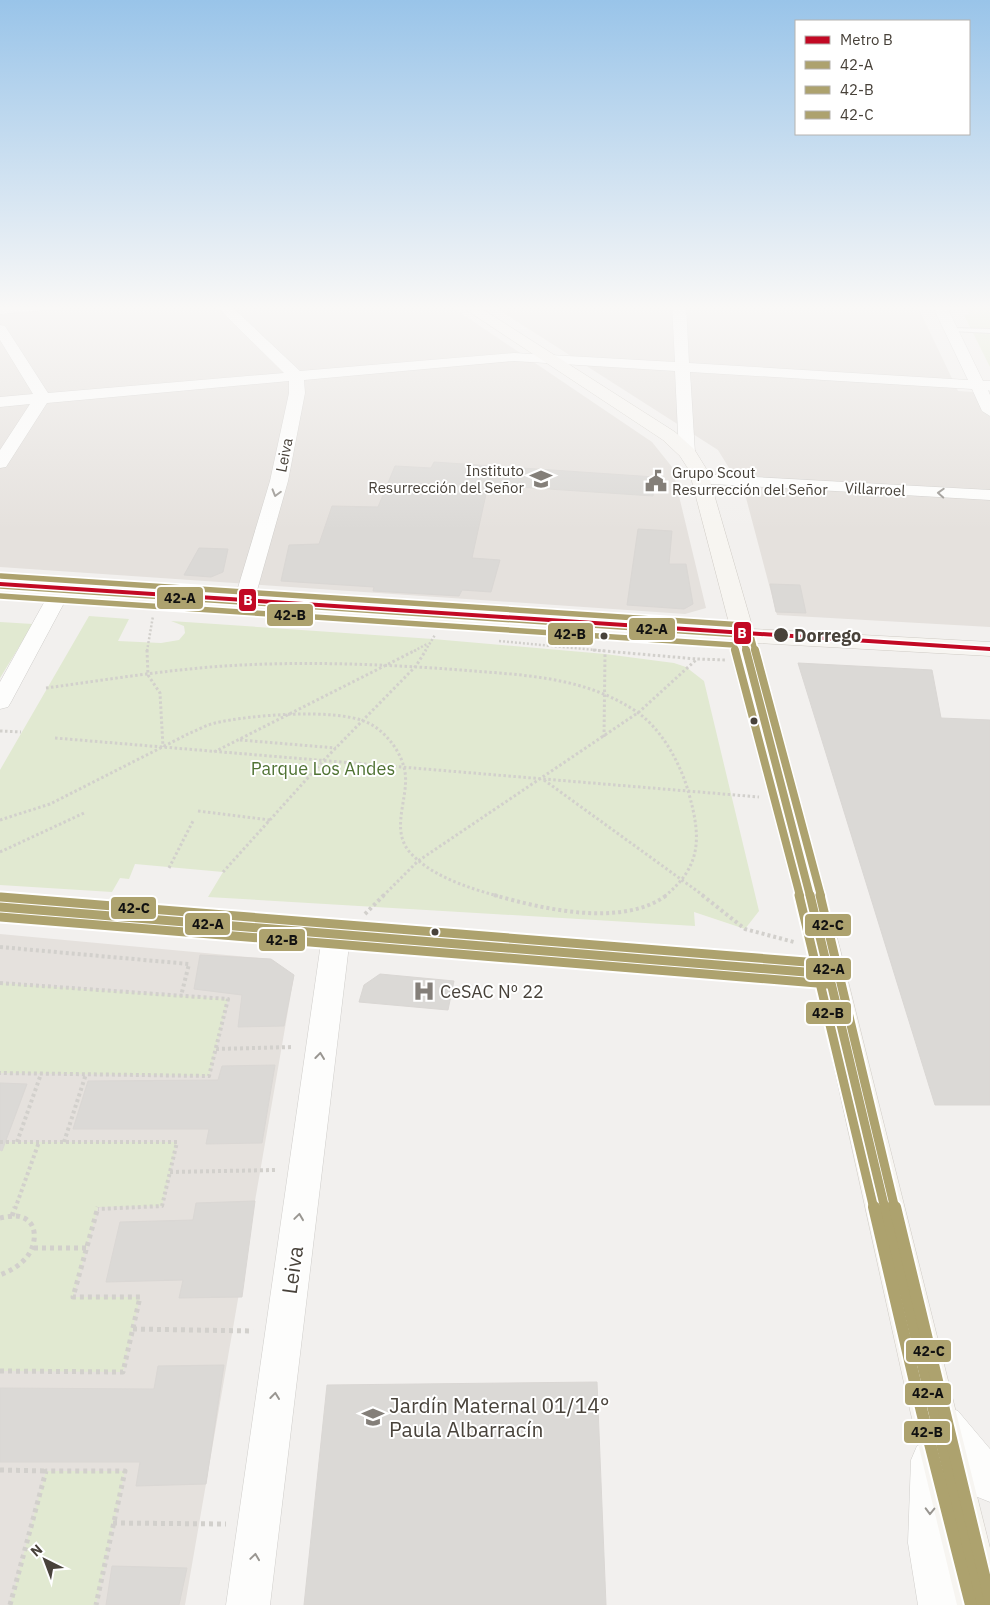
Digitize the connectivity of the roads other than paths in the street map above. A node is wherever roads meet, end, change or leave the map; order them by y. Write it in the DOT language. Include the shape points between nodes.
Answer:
graph roads {
  1 [pos="33,380"];
  2 [pos="251,380"];
  3 [pos="296,380"];
  4 [pos="580,380"];
  5 [pos="684,380"];
  6 [pos="899,380"];
  7 [pos="984,385"];
  8 [pos="42,398"];
  9 [pos="0,402"];
  10 [pos="990,411"];
  11 [pos="687,453"];
  12 [pos="0,463"];
  13 [pos="701,478"];
  14 [pos="990,495"];
  15 [pos="0,586"];
  16 [pos="61,590"];
  17 [pos="244,601"];
  18 [pos="742,635"];
  19 [pos="990,649"];
  20 [pos="0,702"];
  21 [pos="0,907"];
  22 [pos="336,936"];
  23 [pos="827,962"];
  24 [pos="932,1410"];
  25 [pos="990,1481"];
  26 [pos="248,1605"];
  27 [pos="940,1605"];
  28 [pos="982,1605"];
  1 -- 8 [label="street"];
  2 -- 8 [label="street"];
  3 -- 17 [label="street, Leiva, one-way" via="279,481"];
  4 -- 11 [label="main road" via="669,436"];
  5 -- 11 [label="street"];
  6 -- 7 [label="street"];
  7 -- 10 [label="street"];
  8 -- 9 [label="street"];
  8 -- 12 [label="street"];
  11 -- 13 [label="main road"];
  14 -- 13 [label="street, Villarroel, one-way"];
  13 -- 18 [label="main road"];
  15 -- 16 [label="main road"];
  16 -- 17 [label="main road"];
  16 -- 20 [label="street"];
  17 -- 18 [label="main road"];
  18 -- 19 [label="main road"];
  18 -- 23 [label="main road"];
  21 -- 22 [label="street"];
  22 -- 23 [label="street"];
  26 -- 22 [label="street, Leiva, one-way"];
  23 -- 24 [label="main road"];
  24 -- 25 [label="street"];
  24 -- 27 [label="street, one-way" via="929,1543"];
  24 -- 28 [label="main road"];
}
